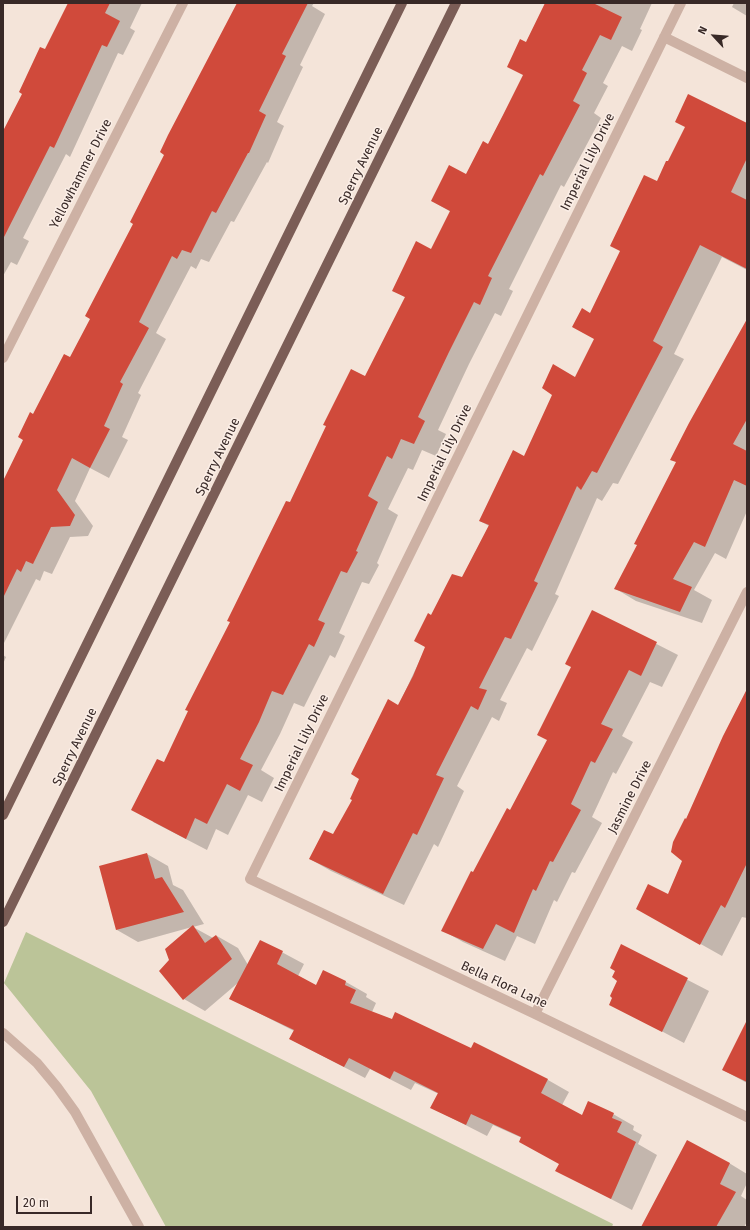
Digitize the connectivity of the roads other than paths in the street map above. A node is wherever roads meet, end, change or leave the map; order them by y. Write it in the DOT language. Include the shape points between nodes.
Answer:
graph roads {
  1 [pos="183,3"];
  2 [pos="402,3"];
  3 [pos="456,3"];
  4 [pos="681,3"];
  5 [pos="664,37"];
  6 [pos="747,78"];
  7 [pos="3,358"];
  8 [pos="747,592"];
  9 [pos="3,815"];
  10 [pos="250,879"];
  11 [pos="3,922"];
  12 [pos="535,1014"];
  13 [pos="3,1033"];
  14 [pos="747,1117"];
  15 [pos="139,1227"];
  1 -- 7 [label="street, Yellowhammer Drive"];
  2 -- 9 [label="main road"];
  3 -- 11 [label="main road, Sperry Avenue"];
  4 -- 5 [label="street, Imperial Lily Drive"];
  5 -- 6 [label="street"];
  5 -- 10 [label="street, Imperial Lily Drive"];
  8 -- 12 [label="street, Jasmine Drive"];
  10 -- 12 [label="street, Bella Flora Lane"];
  12 -- 14 [label="street, Bella Flora Lane"];
  13 -- 15 [label="street" via="37,1064 75,1112"];
}
